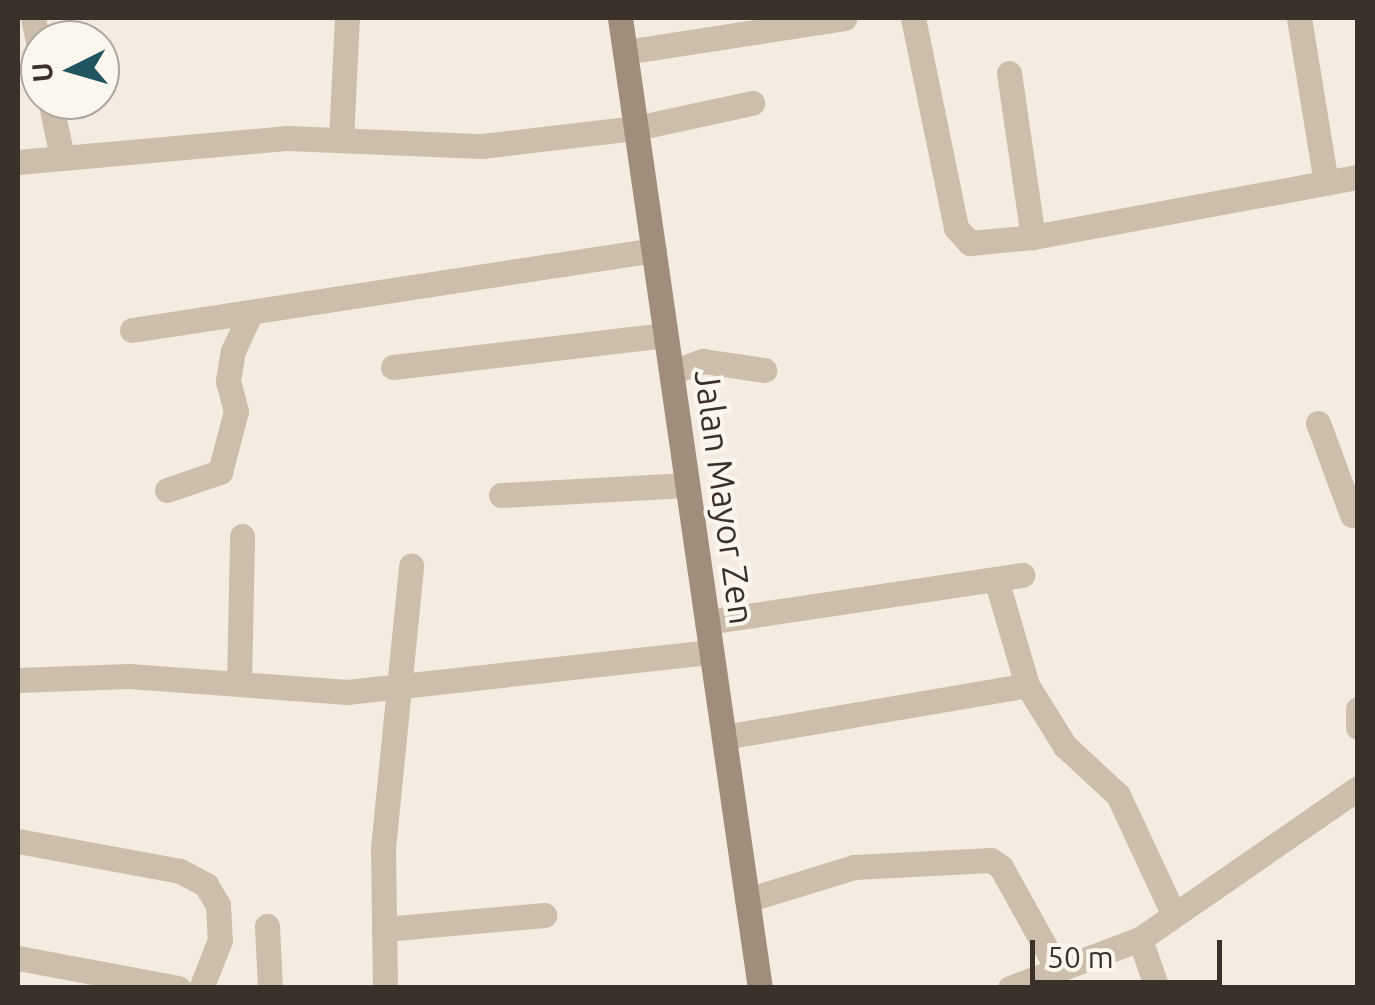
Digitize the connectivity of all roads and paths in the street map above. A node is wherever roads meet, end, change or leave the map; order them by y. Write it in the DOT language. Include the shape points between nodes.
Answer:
graph roads {
  1 [pos="347,18"];
  2 [pos="620,18"];
  3 [pos="844,18"];
  4 [pos="913,18"];
  5 [pos="1299,18"];
  6 [pos="625,52"];
  7 [pos="1010,73"];
  8 [pos="752,102"];
  9 [pos="54,120"];
  10 [pos="636,128"];
  11 [pos="341,140"];
  12 [pos="62,157"];
  13 [pos="18,162"];
  14 [pos="1358,177"];
  15 [pos="1326,183"];
  16 [pos="1033,237"];
  17 [pos="654,250"];
  18 [pos="251,312"];
  19 [pos="132,330"];
  20 [pos="665,334"];
  21 [pos="393,366"];
  22 [pos="764,370"];
  23 [pos="672,372"];
  24 [pos="1318,423"];
  25 [pos="687,484"];
  26 [pos="167,490"];
  27 [pos="500,495"];
  28 [pos="1356,519"];
  29 [pos="242,536"];
  30 [pos="410,565"];
  31 [pos="1023,575"];
  32 [pos="996,579"];
  33 [pos="707,622"];
  34 [pos="712,652"];
  35 [pos="18,680"];
  36 [pos="239,684"];
  37 [pos="1026,685"];
  38 [pos="402,686"];
  39 [pos="1358,709"];
  40 [pos="1358,726"];
  41 [pos="724,736"];
  42 [pos="1358,788"];
  43 [pos="18,841"];
  44 [pos="747,900"];
  45 [pos="544,915"];
  46 [pos="1174,915"];
  47 [pos="266,926"];
  48 [pos="384,929"];
  49 [pos="1140,939"];
  50 [pos="18,958"];
  51 [pos="1058,970"];
  52 [pos="178,988"];
  53 [pos="201,988"];
  54 [pos="270,988"];
  55 [pos="385,988"];
  56 [pos="760,988"];
  57 [pos="1010,988"];
  58 [pos="1157,988"];
  1 -- 11 [label="street"];
  2 -- 6 [label="street, Jalan Mayor Zen"];
  3 -- 6 [label="street"];
  4 -- 16 [label="street" via="960,236 982,245"];
  5 -- 15 [label="street"];
  6 -- 10 [label="street, Jalan Mayor Zen"];
  7 -- 16 [label="street"];
  8 -- 10 [label="street"];
  9 -- 12 [label="street"];
  10 -- 11 [label="street" via="482,146"];
  10 -- 17 [label="street, Jalan Mayor Zen"];
  11 -- 12 [label="street" via="288,138"];
  12 -- 13 [label="street"];
  14 -- 15 [label="street"];
  15 -- 16 [label="street"];
  17 -- 18 [label="street"];
  17 -- 20 [label="street, Jalan Mayor Zen"];
  18 -- 19 [label="street"];
  18 -- 26 [label="street" via="232,351 228,380 236,410 220,472"];
  20 -- 21 [label="street"];
  20 -- 23 [label="street, Jalan Mayor Zen"];
  22 -- 23 [label="street" via="703,360"];
  23 -- 25 [label="street, Jalan Mayor Zen"];
  24 -- 28 [label="street"];
  25 -- 27 [label="street"];
  25 -- 33 [label="street, Jalan Mayor Zen"];
  29 -- 36 [label="street"];
  30 -- 38 [label="street"];
  31 -- 32 [label="street"];
  32 -- 33 [label="street"];
  32 -- 37 [label="street"];
  33 -- 34 [label="street, Jalan Mayor Zen"];
  34 -- 38 [label="street"];
  34 -- 41 [label="street, Jalan Mayor Zen"];
  35 -- 36 [label="street" via="129,676"];
  36 -- 38 [label="street" via="347,692"];
  37 -- 41 [label="street"];
  37 -- 46 [label="street" via="1065,746 1118,795"];
  38 -- 48 [label="street" via="383,848"];
  39 -- 40 [label="street"];
  41 -- 44 [label="street, Jalan Mayor Zen"];
  42 -- 46 [label="street"];
  43 -- 53 [label="street" via="180,871 206,885 218,905 220,940"];
  44 -- 51 [label="street" via="854,867 991,860"];
  44 -- 56 [label="street, Jalan Mayor Zen"];
  45 -- 48 [label="street"];
  46 -- 49 [label="street"];
  47 -- 54 [label="street"];
  48 -- 55 [label="street"];
  49 -- 51 [label="street"];
  49 -- 58 [label="street"];
  50 -- 52 [label="street"];
  51 -- 57 [label="street"];
}
